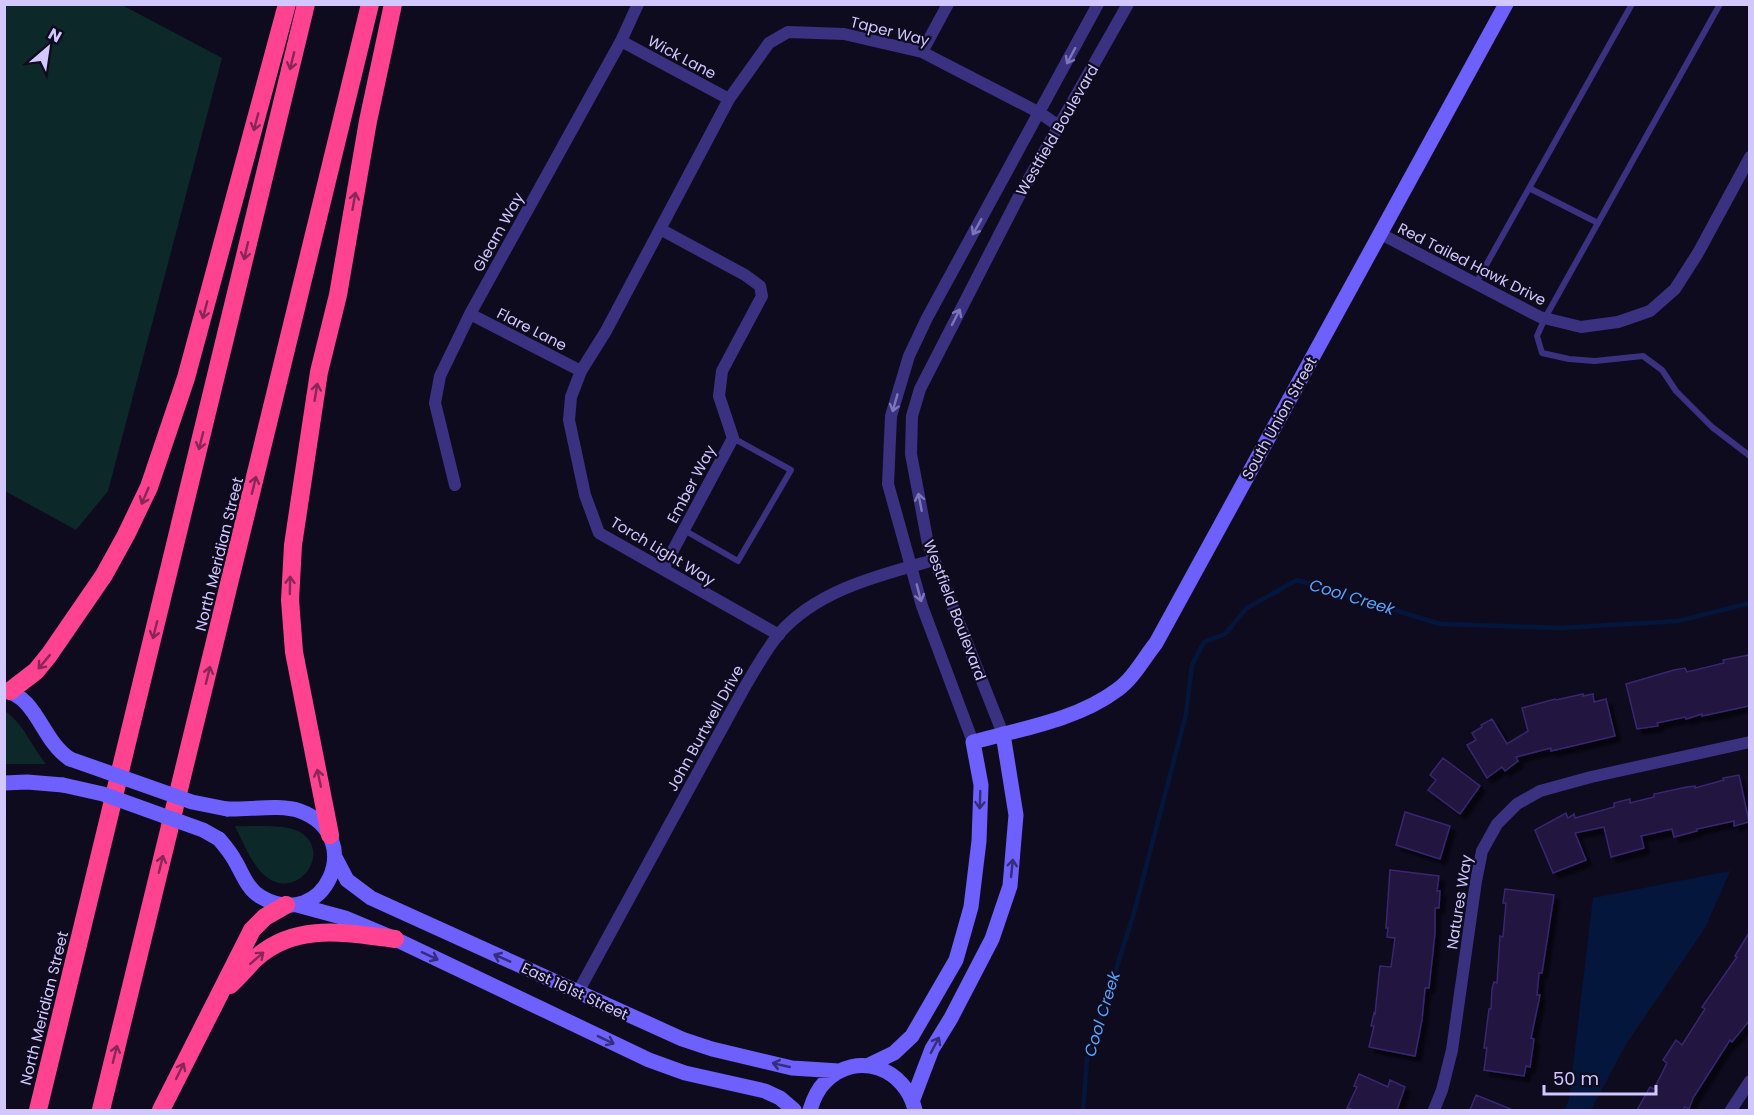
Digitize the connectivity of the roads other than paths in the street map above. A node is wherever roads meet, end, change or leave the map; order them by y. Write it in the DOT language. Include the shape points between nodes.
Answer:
graph roads {
  1 [pos="287,4"];
  2 [pos="306,4"];
  3 [pos="370,4"];
  4 [pos="393,4"];
  5 [pos="638,4"];
  6 [pos="948,4"];
  7 [pos="1098,4"];
  8 [pos="1128,4"];
  9 [pos="1506,4"];
  10 [pos="1632,4"];
  11 [pos="1720,4"];
  12 [pos="621,40"];
  13 [pos="922,52"];
  14 [pos="729,99"];
  15 [pos="1040,113"];
  16 [pos="1060,127"];
  17 [pos="1749,157"];
  18 [pos="1529,188"];
  19 [pos="1598,223"];
  20 [pos="660,229"];
  21 [pos="1381,234"];
  22 [pos="1476,283"];
  23 [pos="470,314"];
  24 [pos="1545,318"];
  25 [pos="581,372"];
  26 [pos="733,438"];
  27 [pos="1749,456"];
  28 [pos="454,485"];
  29 [pos="684,530"];
  30 [pos="934,560"];
  31 [pos="911,566"];
  32 [pos="663,569"];
  33 [pos="779,635"];
  34 [pos="7,691"];
  35 [pos="1003,734"];
  36 [pos="973,742"];
  37 [pos="1749,742"];
  38 [pos="4,783"];
  39 [pos="330,835"];
  40 [pos="336,859"];
  41 [pos="292,905"];
  42 [pos="394,939"];
  43 [pos="578,992"];
  44 [pos="216,999"];
  45 [pos="867,1066"];
  46 [pos="839,1071"];
  47 [pos="1749,1081"];
  48 [pos="914,1105"];
  49 [pos="38,1110"];
  50 [pos="101,1110"];
  51 [pos="161,1110"];
  52 [pos="794,1110"];
  53 [pos="810,1110"];
  54 [pos="1434,1110"];
  55 [pos="1731,1110"];
  1 -- 34 [label="highway, one-way" via="186,378 152,479 98,584 36,671"];
  2 -- 49 [label="highway, North Meridian Street, one-way"];
  50 -- 3 [label="highway, North Meridian Street, one-way"];
  39 -- 4 [label="highway, one-way" via="298,685 290,600 291,563 319,372 338,295"];
  5 -- 12 [label="street, Gleam Way"];
  6 -- 13 [label="street"];
  7 -- 15 [label="street, Westfield Boulevard, one-way"];
  8 -- 16 [label="street, Westfield Boulevard"];
  9 -- 21 [label="street, South Union Street"];
  10 -- 18 [label="lane"];
  11 -- 19 [label="lane"];
  12 -- 14 [label="street, Wick Lane"];
  12 -- 23 [label="street, Gleam Way"];
  13 -- 14 [label="street, Taper Way" via="844,34 788,32 769,43"];
  13 -- 15 [label="street, Taper Way"];
  14 -- 20 [label="street, Taper Way"];
  15 -- 16 [label="street, Taper Way"];
  15 -- 31 [label="street, Westfield Boulevard, one-way" via="922,328 891,416 888,484"];
  30 -- 16 [label="street, Westfield Boulevard, one-way" via="927,544 911,454 912,416 920,389 1018,198"];
  17 -- 24 [label="street, Red Tailed Hawk Drive" via="1675,289 1650,311 1618,322 1581,327"];
  18 -- 19 [label="lane"];
  18 -- 22 [label="lane"];
  19 -- 24 [label="lane"];
  20 -- 25 [label="street, Torch Light Way"];
  20 -- 26 [label="street, Ember Way" via="760,286 762,296 722,371 719,396"];
  21 -- 22 [label="street, Red Tailed Hawk Drive"];
  21 -- 35 [label="street, South Union Street" via="1156,643 1119,689 1092,706"];
  22 -- 24 [label="street, Red Tailed Hawk Drive"];
  23 -- 25 [label="street, Flare Lane"];
  23 -- 28 [label="street, Gleam Way" via="440,376 435,403"];
  24 -- 27 [label="lane" via="1537,336 1542,353 1595,361 1643,356 1662,370 1676,391 1712,427"];
  25 -- 32 [label="street, Torch Light Way" via="571,397 569,420 585,495 599,533"];
  26 -- 29 [label="street, Ember Way"];
  26 -- 29 [label="lane" via="791,470 738,561"];
  29 -- 32 [label="street, Ember Way"];
  30 -- 31 [label="street, John Burtwell Drive"];
  30 -- 35 [label="street, Westfield Boulevard"];
  31 -- 33 [label="street, John Burtwell Drive" via="811,605"];
  31 -- 36 [label="street, Westfield Boulevard, one-way"];
  32 -- 33 [label="street, Torch Light Way"];
  33 -- 43 [label="street, John Burtwell Drive" via="752,674"];
  34 -- 39 [label="street, bridge" via="31,707 55,747 70,759 192,802 227,809 298,810"];
  35 -- 36 [label="street, South Union Street"];
  48 -- 35 [label="street, Westfield Boulevard, one-way" via="932,1049 992,939 1010,886 1016,815"];
  36 -- 45 [label="street, Westfield Boulevard, one-way" via="981,785 979,841 971,907 956,960 912,1036 894,1053"];
  37 -- 54 [label="street, Natures Way" via="1540,791 1517,804 1497,824 1482,851 1452,1050"];
  38 -- 41 [label="street, East 161st Street, bridge" via="63,785 103,794 203,830 219,839 254,892 268,900"];
  39 -- 40 [label="street, East 161st Street"];
  40 -- 41 [label="street" via="327,886 309,901"];
  43 -- 40 [label="street, East 161st Street, one-way" via="371,898 347,880"];
  41 -- 42 [label="street, East 161st Street" via="345,918"];
  41 -- 44 [label="highway" via="265,917 252,930"];
  44 -- 42 [label="highway, one-way" via="256,958 292,937 337,931"];
  42 -- 52 [label="street, East 161st Street, one-way" via="649,1060 685,1074 765,1090"];
  46 -- 43 [label="street, East 161st Street, one-way" via="792,1068 712,1049 650,1026"];
  51 -- 44 [label="highway, one-way"];
  45 -- 46 [label="street, East 161st Street"];
  45 -- 48 [label="street" via="895,1076"];
  46 -- 53 [label="street" via="814,1096"];
  47 -- 55 [label="street"];
}
